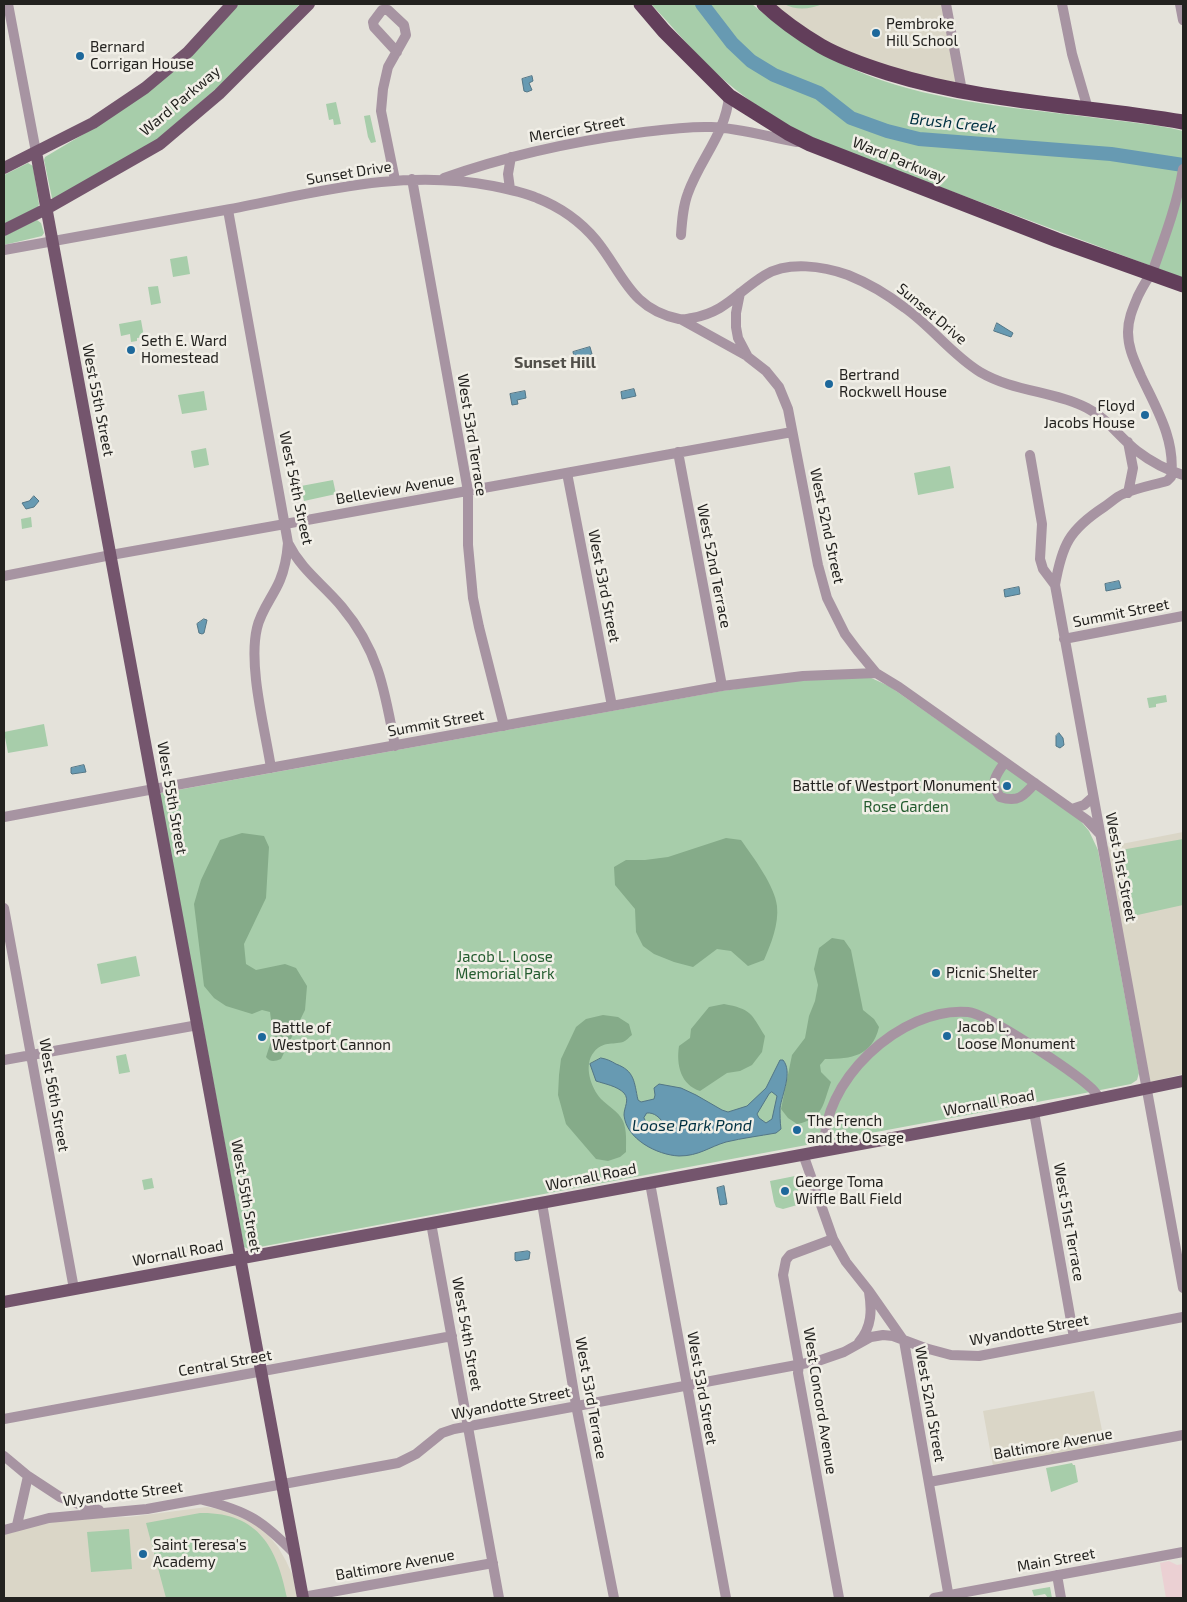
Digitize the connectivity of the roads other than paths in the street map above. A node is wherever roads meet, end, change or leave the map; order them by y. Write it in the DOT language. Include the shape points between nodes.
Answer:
graph roads {
  1 [pos="8,4"];
  2 [pos="232,4"];
  3 [pos="309,4"];
  4 [pos="641,4"];
  5 [pos="764,4"];
  6 [pos="946,4"];
  7 [pos="1062,4"];
  8 [pos="1180,4"];
  9 [pos="1183,20"];
  10 [pos="397,52"];
  11 [pos="962,92"];
  12 [pos="729,96"];
  13 [pos="1088,109"];
  14 [pos="1183,122"];
  15 [pos="721,128"];
  16 [pos="810,144"];
  17 [pos="36,152"];
  18 [pos="511,157"];
  19 [pos="4,168"];
  20 [pos="1183,169"];
  21 [pos="412,179"];
  22 [pos="441,179"];
  23 [pos="395,180"];
  24 [pos="510,189"];
  25 [pos="46,210"];
  26 [pos="228,210"];
  27 [pos="4,230"];
  28 [pos="681,235"];
  29 [pos="52,242"];
  30 [pos="4,250"];
  31 [pos="1152,273"];
  32 [pos="1183,285"];
  33 [pos="740,293"];
  34 [pos="682,320"];
  35 [pos="748,357"];
  36 [pos="792,432"];
  37 [pos="1128,442"];
  38 [pos="678,452"];
  39 [pos="1030,455"];
  40 [pos="1172,471"];
  41 [pos="567,473"];
  42 [pos="1183,475"];
  43 [pos="468,491"];
  44 [pos="1128,493"];
  45 [pos="286,524"];
  46 [pos="288,543"];
  47 [pos="111,555"];
  48 [pos="4,576"];
  49 [pos="1055,585"];
  50 [pos="1183,616"];
  51 [pos="1064,639"];
  52 [pos="876,673"];
  53 [pos="722,686"];
  54 [pos="612,706"];
  55 [pos="504,726"];
  56 [pos="395,746"];
  57 [pos="1005,762"];
  58 [pos="271,768"];
  59 [pos="1035,783"];
  60 [pos="154,788"];
  61 [pos="1093,798"];
  62 [pos="1072,809"];
  63 [pos="4,817"];
  64 [pos="1100,834"];
  65 [pos="4,908"];
  66 [pos="198,1025"];
  67 [pos="31,1055"];
  68 [pos="4,1060"];
  69 [pos="1183,1081"];
  70 [pos="1148,1087"];
  71 [pos="1100,1099"];
  72 [pos="1034,1112"];
  73 [pos="825,1150"];
  74 [pos="802,1154"];
  75 [pos="650,1183"];
  76 [pos="542,1203"];
  77 [pos="432,1223"];
  78 [pos="832,1239"];
  79 [pos="241,1258"];
  80 [pos="1183,1288"];
  81 [pos="74,1289"];
  82 [pos="869,1291"];
  83 [pos="4,1302"];
  84 [pos="1183,1317"];
  85 [pos="452,1336"];
  86 [pos="1074,1338"];
  87 [pos="904,1341"];
  88 [pos="854,1347"];
  89 [pos="799,1364"];
  90 [pos="261,1372"];
  91 [pos="686,1385"];
  92 [pos="576,1405"];
  93 [pos="4,1419"];
  94 [pos="468,1426"];
  95 [pos="1183,1435"];
  96 [pos="4,1456"];
  97 [pos="28,1476"];
  98 [pos="929,1482"];
  99 [pos="282,1485"];
  100 [pos="200,1500"];
  101 [pos="102,1512"];
  102 [pos="17,1526"];
  103 [pos="4,1530"];
  104 [pos="1183,1552"];
  105 [pos="295,1554"];
  106 [pos="493,1563"];
  107 [pos="1057,1575"];
  108 [pos="949,1597"];
  109 [pos="303,1598"];
  110 [pos="500,1598"];
  111 [pos="614,1598"];
  112 [pos="726,1598"];
  113 [pos="838,1598"];
  114 [pos="934,1598"];
  115 [pos="1061,1598"];
  1 -- 17 [label="street, West 55th Street"];
  2 -- 17 [label="main road" via="188,52 145,88 93,123"];
  3 -- 25 [label="main road, Ward Parkway" via="219,94 160,144"];
  4 -- 12 [label="highway, Ward Parkway"];
  5 -- 11 [label="highway" via="823,47 878,70"];
  6 -- 11 [label="street"];
  7 -- 13 [label="street"];
  8 -- 9 [label="street"];
  10 -- 23 [label="street" via="388,67 382,110"];
  11 -- 13 [label="highway"];
  12 -- 15 [label="street"];
  12 -- 16 [label="highway, Ward Parkway"];
  13 -- 14 [label="highway"];
  15 -- 16 [label="street, Mercier Street"];
  15 -- 18 [label="street, Mercier Street" via="672,128 614,136"];
  15 -- 28 [label="street" via="688,192"];
  16 -- 31 [label="highway, Ward Parkway" via="1040,234"];
  17 -- 19 [label="main road"];
  17 -- 25 [label="main road, West 55th Street"];
  18 -- 22 [label="street, Mercier Street"];
  18 -- 24 [label="street"];
  20 -- 31 [label="street" via="1181,186"];
  21 -- 22 [label="street, Sunset Drive"];
  21 -- 23 [label="street, Sunset Drive"];
  21 -- 43 [label="street, West 53rd Terrace"];
  22 -- 24 [label="street, Sunset Drive"];
  23 -- 26 [label="street, Sunset Drive"];
  24 -- 34 [label="street, Sunset Drive" via="535,197 574,219 593,236 638,299 656,311"];
  25 -- 27 [label="main road, Ward Parkway"];
  25 -- 29 [label="main road, West 55th Street"];
  26 -- 29 [label="street, Sunset Drive"];
  26 -- 45 [label="street, West 54th Street"];
  29 -- 30 [label="street, Sunset Drive"];
  29 -- 47 [label="main road, West 55th Street"];
  31 -- 32 [label="highway, Ward Parkway"];
  31 -- 40 [label="street" via="1132,312 1129,343 1131,354 1166,428"];
  33 -- 34 [label="street, Sunset Drive" via="716,312"];
  33 -- 35 [label="street, West 52nd Street" via="736,327"];
  33 -- 37 [label="street, Sunset Drive" via="766,274 780,269 805,266 846,274 906,308 981,372 1008,385 1088,408"];
  34 -- 35 [label="street, Sunset Drive"];
  35 -- 36 [label="street, West 52nd Street" via="779,387 788,408"];
  36 -- 38 [label="street, Belleview Avenue"];
  36 -- 52 [label="street, West 52nd Street" via="825,591 845,634"];
  37 -- 40 [label="street, Sunset Drive"];
  37 -- 44 [label="street" via="1133,468"];
  38 -- 41 [label="street, Belleview Avenue"];
  38 -- 53 [label="street, West 52nd Terrace"];
  39 -- 49 [label="street, West 51st Street" via="1042,524 1040,559"];
  40 -- 42 [label="street, Sunset Drive"];
  40 -- 44 [label="street" via="1167,481"];
  41 -- 43 [label="street, Belleview Avenue"];
  41 -- 54 [label="street, West 53rd Street"];
  43 -- 45 [label="street, Belleview Avenue"];
  43 -- 55 [label="street, West 53rd Terrace" via="468,545 474,598"];
  44 -- 49 [label="street" via="1086,518 1076,529 1060,557"];
  45 -- 46 [label="street, West 54th Street"];
  45 -- 47 [label="street, Belleview Avenue"];
  46 -- 56 [label="street, West 54th Street" via="296,558 343,609 367,645 383,686"];
  46 -- 58 [label="street" via="286,562 262,613 254,643 255,670"];
  47 -- 48 [label="street, Belleview Avenue"];
  47 -- 60 [label="main road, West 55th Street"];
  49 -- 51 [label="street, West 51st Street"];
  50 -- 51 [label="street, Summit Street"];
  51 -- 61 [label="street, West 51st Street"];
  52 -- 53 [label="street, Summit Street" via="803,676"];
  52 -- 57 [label="street, West 52nd Street"];
  53 -- 54 [label="street, Summit Street"];
  54 -- 55 [label="street, Summit Street"];
  55 -- 56 [label="street, Summit Street"];
  56 -- 58 [label="street, Summit Street"];
  57 -- 59 [label="street, West 52nd Street"];
  57 -- 59 [label="street" via="994,781 1000,797 1008,800 1026,795"];
  58 -- 60 [label="street, Summit Street"];
  59 -- 62 [label="street, West 52nd Street"];
  60 -- 63 [label="street, Summit Street"];
  60 -- 66 [label="main road, West 55th Street"];
  61 -- 62 [label="street"];
  61 -- 64 [label="street, West 51st Street"];
  62 -- 64 [label="street, West 52nd Street"];
  64 -- 70 [label="street, West 51st Street"];
  65 -- 67 [label="street, West 56th Street"];
  66 -- 67 [label="street"];
  66 -- 79 [label="main road, West 55th Street"];
  67 -- 68 [label="street"];
  67 -- 81 [label="street, West 56th Street"];
  69 -- 70 [label="main road, Wornall Road"];
  70 -- 71 [label="main road, Wornall Road"];
  70 -- 80 [label="street, West 51st Street"];
  71 -- 72 [label="main road, Wornall Road"];
  71 -- 73 [label="street" via="1092,1088 990,1020 967,1012 943,1014 904,1027 852,1070 831,1113"];
  72 -- 73 [label="main road, Wornall Road"];
  72 -- 86 [label="street, West 51st Terrace"];
  73 -- 74 [label="main road, Wornall Road"];
  74 -- 75 [label="main road, Wornall Road"];
  74 -- 78 [label="street, West 52nd Street"];
  75 -- 76 [label="main road, Wornall Road"];
  75 -- 91 [label="street, West 53rd Street"];
  76 -- 77 [label="main road, Wornall Road"];
  76 -- 92 [label="street, West 53rd Terrace"];
  77 -- 79 [label="main road, Wornall Road"];
  77 -- 85 [label="street, West 54th Street"];
  78 -- 82 [label="street, West 52nd Street"];
  78 -- 89 [label="street, West Concord Avenue" via="790,1254 786,1260 784,1275"];
  79 -- 81 [label="main road, Wornall Road"];
  79 -- 90 [label="main road, West 55th Street"];
  81 -- 83 [label="main road, Wornall Road"];
  82 -- 87 [label="street, West 52nd Street"];
  82 -- 88 [label="street" via="870,1320"];
  84 -- 86 [label="street, Wyandotte Street"];
  85 -- 90 [label="street, Central Street"];
  85 -- 94 [label="street, West 54th Street"];
  86 -- 87 [label="street, Wyandotte Street" via="970,1356 951,1355"];
  87 -- 88 [label="street, Wyandotte Street" via="877,1335"];
  87 -- 98 [label="street, West 52nd Street"];
  88 -- 89 [label="street, Wyandotte Street" via="829,1358"];
  89 -- 91 [label="street, Wyandotte Street"];
  89 -- 113 [label="street, West Concord Avenue"];
  90 -- 93 [label="street, Central Street"];
  90 -- 99 [label="main road, West 55th Street"];
  91 -- 92 [label="street, Wyandotte Street"];
  91 -- 112 [label="street, West 53rd Street"];
  92 -- 94 [label="street, Wyandotte Street"];
  92 -- 111 [label="street, West 53rd Terrace"];
  94 -- 99 [label="street, Wyandotte Street" via="442,1433 416,1454 398,1463"];
  94 -- 106 [label="street, West 54th Street"];
  95 -- 98 [label="street, Baltimore Avenue"];
  96 -- 97 [label="street"];
  97 -- 101 [label="street" via="60,1496"];
  97 -- 102 [label="street"];
  98 -- 108 [label="street, West 52nd Street"];
  99 -- 100 [label="street, Wyandotte Street"];
  99 -- 105 [label="main road, West 55th Street"];
  100 -- 101 [label="street, Wyandotte Street"];
  100 -- 105 [label="street" via="253,1517 274,1532"];
  101 -- 102 [label="street, Wyandotte Street" via="49,1518"];
  102 -- 103 [label="street, Wyandotte Street"];
  104 -- 107 [label="street, Main Street"];
  105 -- 109 [label="main road, West 55th Street"];
  106 -- 109 [label="street, Baltimore Avenue"];
  106 -- 110 [label="street, West 54th Street"];
  107 -- 108 [label="street, Main Street"];
  107 -- 115 [label="street"];
  108 -- 114 [label="street, Main Street"];
}
